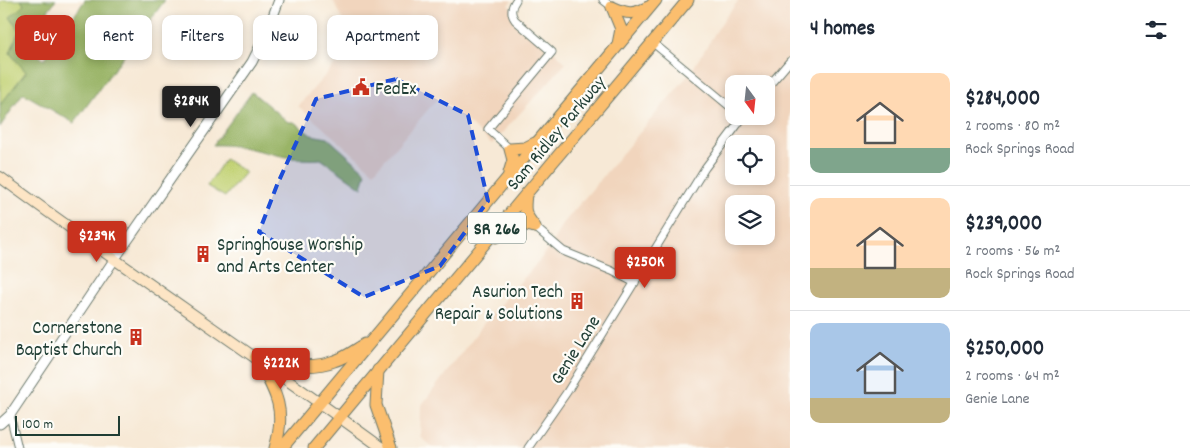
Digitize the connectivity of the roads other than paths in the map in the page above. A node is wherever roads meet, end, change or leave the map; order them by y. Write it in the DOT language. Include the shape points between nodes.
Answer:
graph roads {
  1 [pos="279,0"];
  2 [pos="516,0"];
  3 [pos="688,0"];
  4 [pos="655,2"];
  5 [pos="608,4"];
  6 [pos="652,42"];
  7 [pos="616,48"];
  8 [pos="790,61"];
  9 [pos="775,78"];
  10 [pos="725,103"];
  11 [pos="736,125"];
  12 [pos="540,140"];
  13 [pos="510,149"];
  14 [pos="0,177"];
  15 [pos="507,180"];
  16 [pos="526,194"];
  17 [pos="535,227"];
  18 [pos="475,254"];
  19 [pos="114,260"];
  20 [pos="635,283"];
  21 [pos="372,340"];
  22 [pos="256,357"];
  23 [pos="378,370"];
  24 [pos="321,402"];
  25 [pos="10,415"];
  26 [pos="339,416"];
  27 [pos="0,424"];
  28 [pos="18,448"];
  29 [pos="275,448"];
  30 [pos="282,448"];
  31 [pos="314,448"];
  32 [pos="382,448"];
  33 [pos="391,448"];
  34 [pos="528,448"];
  1 -- 19 [label="street" via="252,62"];
  2 -- 13 [label="street" via="512,8 514,20 552,52 488,129"];
  3 -- 6 [label="main road, Sam Ridley Parkway / SR 266"];
  4 -- 5 [label="main road" via="632,14 625,14"];
  4 -- 7 [label="main road, Sam Ridley Parkway / SR 266"];
  5 -- 7 [label="main road" via="621,29"];
  6 -- 10 [label="street"];
  6 -- 16 [label="main road, Sam Ridley Parkway / SR 266"];
  7 -- 12 [label="main road, Sam Ridley Parkway / SR 266"];
  8 -- 9 [label="street"];
  11 -- 20 [label="street, Genie Lane"];
  12 -- 13 [label="main road" via="525,148"];
  12 -- 15 [label="main road, Sam Ridley Parkway / SR 266"];
  13 -- 15 [label="main road" via="513,160"];
  14 -- 19 [label="main road"];
  15 -- 21 [label="main road, Sam Ridley Parkway / SR 266"];
  16 -- 17 [label="main road" via="524,211"];
  16 -- 18 [label="main road, Sam Ridley Parkway / SR 266"];
  17 -- 18 [label="main road" via="517,224 503,230"];
  17 -- 20 [label="street" via="563,251"];
  18 -- 23 [label="main road, Sam Ridley Parkway / SR 266"];
  19 -- 22 [label="main road"];
  19 -- 25 [label="street"];
  20 -- 34 [label="street, Genie Lane"];
  21 -- 22 [label="main road" via="336,361 317,366 296,366"];
  21 -- 24 [label="main road, Sam Ridley Parkway / SR 266"];
  22 -- 24 [label="main road"];
  22 -- 29 [label="main road" via="275,392 280,413 280,432"];
  23 -- 26 [label="main road, Sam Ridley Parkway / SR 266"];
  23 -- 33 [label="main road" via="376,405"];
  24 -- 26 [label="main road"];
  24 -- 30 [label="main road, Sam Ridley Parkway / SR 266"];
  25 -- 27 [label="street"];
  25 -- 28 [label="street"];
  26 -- 31 [label="main road, Sam Ridley Parkway / SR 266"];
  26 -- 32 [label="main road"];
}
